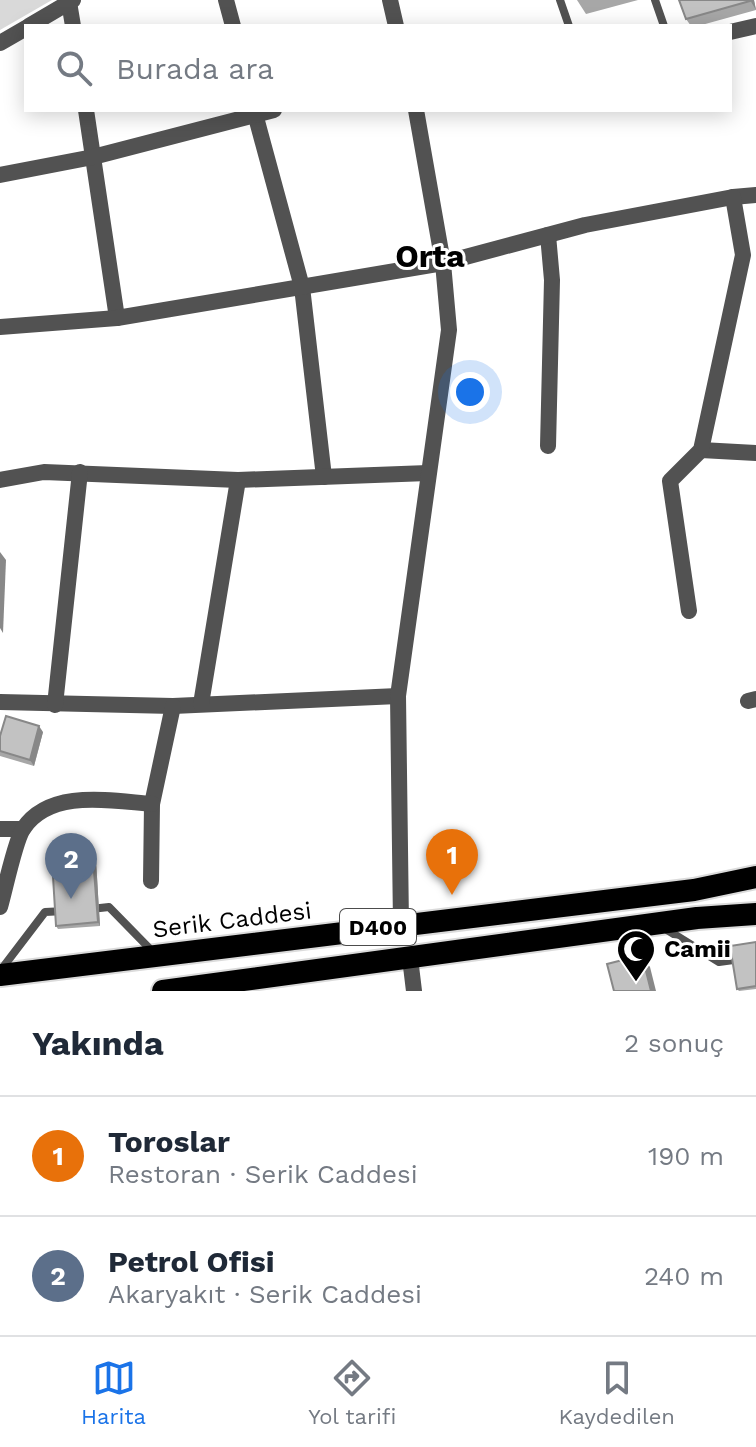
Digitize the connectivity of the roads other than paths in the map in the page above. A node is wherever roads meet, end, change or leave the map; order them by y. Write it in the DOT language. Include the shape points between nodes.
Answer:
graph roads {
  1 [pos="226,0"];
  2 [pos="390,0"];
  3 [pos="560,0"];
  4 [pos="655,0"];
  5 [pos="71,1"];
  6 [pos="33,24"];
  7 [pos="73,24"];
  8 [pos="232,24"];
  9 [pos="396,24"];
  10 [pos="568,24"];
  11 [pos="663,24"];
  12 [pos="756,26"];
  13 [pos="24,29"];
  14 [pos="732,32"];
  15 [pos="0,43"];
  16 [pos="86,112"];
  17 [pos="255,112"];
  18 [pos="417,112"];
  19 [pos="93,157"];
  20 [pos="0,175"];
  21 [pos="756,195"];
  22 [pos="733,197"];
  23 [pos="548,235"];
  24 [pos="443,263"];
  25 [pos="302,287"];
  26 [pos="117,318"];
  27 [pos="0,327"];
  28 [pos="548,446"];
  29 [pos="701,450"];
  30 [pos="756,453"];
  31 [pos="80,472"];
  32 [pos="428,473"];
  33 [pos="324,477"];
  34 [pos="0,480"];
  35 [pos="238,480"];
  36 [pos="689,611"];
  37 [pos="398,696"];
  38 [pos="0,702"];
  39 [pos="201,704"];
  40 [pos="55,705"];
  41 [pos="173,706"];
  42 [pos="152,804"];
  43 [pos="0,829"];
  44 [pos="23,829"];
  45 [pos="756,877"];
  46 [pos="151,881"];
  47 [pos="0,907"];
  48 [pos="83,909"];
  49 [pos="70,910"];
  50 [pos="756,914"];
  51 [pos="401,924"];
  52 [pos="656,924"];
  53 [pos="157,956"];
  54 [pos="756,957"];
  55 [pos="410,958"];
  56 [pos="0,973"];
  57 [pos="163,991"];
  58 [pos="414,991"];
  1 -- 8 [label="street"];
  2 -- 9 [label="street"];
  3 -- 10 [label="lane"];
  4 -- 11 [label="lane"];
  5 -- 6 [label="street"];
  5 -- 7 [label="street"];
  12 -- 14 [label="street"];
  13 -- 15 [label="street"];
  16 -- 19 [label="street"];
  17 -- 19 [label="street"];
  17 -- 25 [label="street"];
  18 -- 24 [label="street"];
  19 -- 20 [label="street"];
  19 -- 26 [label="street"];
  21 -- 22 [label="street"];
  22 -- 23 [label="street"];
  22 -- 29 [label="street" via="743,255"];
  23 -- 24 [label="street"];
  23 -- 28 [label="street"];
  24 -- 25 [label="street"];
  24 -- 32 [label="street" via="449,330"];
  25 -- 26 [label="street"];
  25 -- 33 [label="street"];
  26 -- 27 [label="street"];
  29 -- 30 [label="street"];
  29 -- 36 [label="street" via="670,481"];
  31 -- 34 [label="street"];
  31 -- 35 [label="street"];
  31 -- 40 [label="street"];
  32 -- 33 [label="street"];
  32 -- 37 [label="street"];
  33 -- 35 [label="street"];
  35 -- 39 [label="street"];
  37 -- 39 [label="street"];
  37 -- 51 [label="street"];
  38 -- 40 [label="street"];
  39 -- 41 [label="street"];
  40 -- 41 [label="street"];
  41 -- 42 [label="street"];
  42 -- 44 [label="street" via="59,803"];
  42 -- 46 [label="street"];
  43 -- 44 [label="street"];
  44 -- 47 [label="street"];
  45 -- 51 [label="highway, Serik Caddesi / D400" via="694,890"];
  48 -- 53 [label="lane" via="109,907"];
  49 -- 56 [label="lane" via="45,912"];
  50 -- 52 [label="highway, D400"];
  51 -- 53 [label="highway, Serik Caddesi / D400"];
  52 -- 54 [label="lane" via="719,962"];
  52 -- 55 [label="highway, D400"];
  53 -- 56 [label="highway, Serik Caddesi / D400"];
  55 -- 57 [label="highway, D400"];
  55 -- 58 [label="street"];
}
